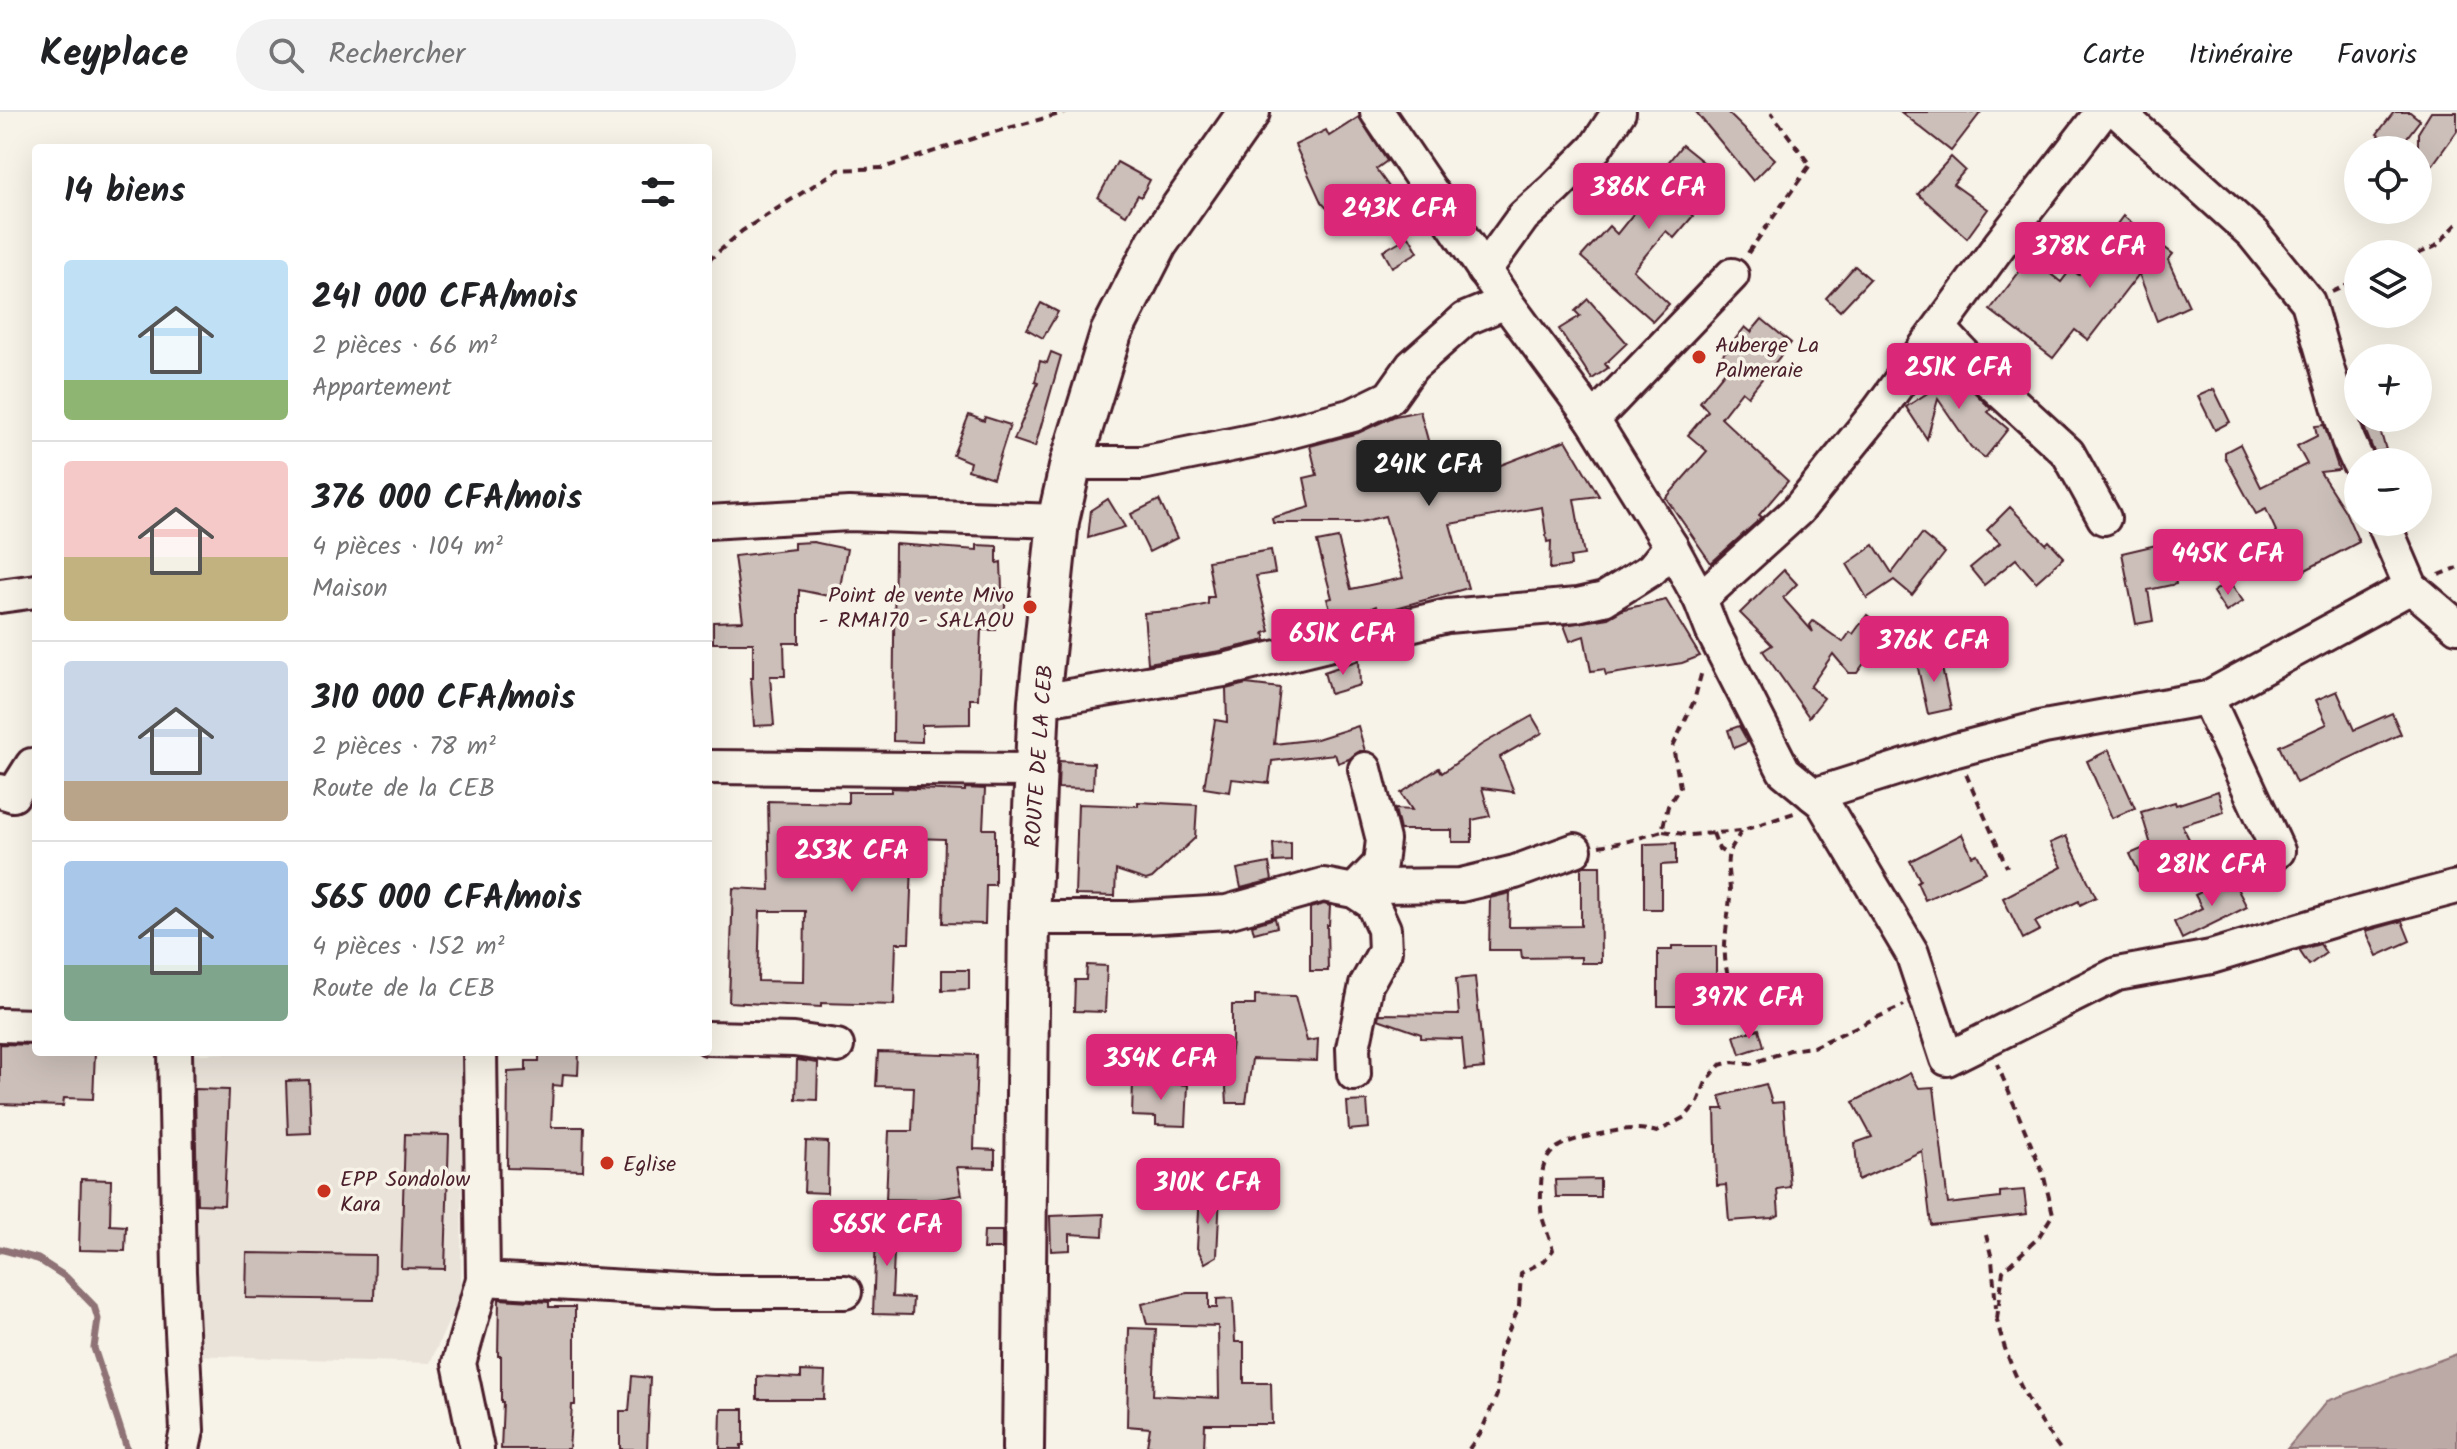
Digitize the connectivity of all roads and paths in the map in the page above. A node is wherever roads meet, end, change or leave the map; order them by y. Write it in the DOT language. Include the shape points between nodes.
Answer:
graph roads {
  1 [pos="1067,112"];
  2 [pos="1249,112"];
  3 [pos="1377,112"];
  4 [pos="1619,112"];
  5 [pos="1771,112"];
  6 [pos="2102,112"];
  7 [pos="2118,112"];
  8 [pos="2457,224"];
  9 [pos="2432,248"];
  10 [pos="712,257"];
  11 [pos="1484,271"];
  12 [pos="1732,275"];
  13 [pos="1506,302"];
  14 [pos="1940,329"];
  15 [pos="1593,420"];
  16 [pos="2352,448"];
  17 [pos="1071,463"];
  18 [pos="2104,518"];
  19 [pos="1058,521"];
  20 [pos="712,522"];
  21 [pos="2389,536"];
  22 [pos="1671,546"];
  23 [pos="2411,587"];
  24 [pos="32,592"];
  25 [pos="0,596"];
  26 [pos="1700,599"];
  27 [pos="2457,626"];
  28 [pos="1712,630"];
  29 [pos="2207,698"];
  30 [pos="1039,701"];
  31 [pos="1956,750"];
  32 [pos="32,765"];
  33 [pos="712,767"];
  34 [pos="1365,769"];
  35 [pos="1035,770"];
  36 [pos="0,791"];
  37 [pos="1818,799"];
  38 [pos="1662,831"];
  39 [pos="1741,831"];
  40 [pos="1713,833"];
  41 [pos="1575,850"];
  42 [pos="2278,851"];
  43 [pos="1728,855"];
  44 [pos="2007,867"];
  45 [pos="2457,887"];
  46 [pos="1354,891"];
  47 [pos="1029,918"];
  48 [pos="1926,993"];
  49 [pos="1751,1016"];
  50 [pos="0,1025"];
  51 [pos="32,1026"];
  52 [pos="712,1038"];
  53 [pos="1987,1040"];
  54 [pos="837,1046"];
  55 [pos="175,1056"];
  56 [pos="480,1056"];
  57 [pos="1354,1074"];
  58 [pos="1986,1235"];
  59 [pos="483,1279"];
  60 [pos="845,1292"];
  61 [pos="1997,1319"];
  62 [pos="183,1449"];
  63 [pos="477,1449"];
  64 [pos="1023,1449"];
  65 [pos="1469,1449"];
  66 [pos="2060,1449"];
  1 -- 10 [label="path" via="883,168 838,170 742,231"];
  2 -- 17 [label="main road, ROUTE DE LA CEB" via="1150,255 1111,333"];
  3 -- 11 [label="street"];
  4 -- 11 [label="street" via="1595,148 1523,217"];
  5 -- 12 [label="path" via="1810,165"];
  6 -- 14 [label="street"];
  7 -- 16 [label="street" via="2253,234 2308,302"];
  8 -- 9 [label="path"];
  11 -- 13 [label="street"];
  12 -- 15 [label="street"];
  13 -- 15 [label="street"];
  13 -- 17 [label="street" via="1465,319 1412,366 1390,397 1353,415 1142,463"];
  14 -- 18 [label="street" via="2068,453"];
  14 -- 26 [label="street" via="1798,510"];
  15 -- 22 [label="street"];
  17 -- 19 [label="main road, ROUTE DE LA CEB"];
  19 -- 20 [label="street" via="849,514"];
  19 -- 30 [label="main road, ROUTE DE LA CEB"];
  21 -- 23 [label="street"];
  22 -- 26 [label="street"];
  22 -- 30 [label="street" via="1652,569 1604,599 1447,616 1224,670"];
  23 -- 27 [label="street"];
  23 -- 29 [label="street"];
  24 -- 25 [label="street"];
  26 -- 28 [label="street"];
  28 -- 37 [label="street" via="1784,771"];
  28 -- 38 [label="path" via="1694,701 1673,746 1680,787"];
  29 -- 31 [label="street" via="2044,727"];
  29 -- 42 [label="street"];
  30 -- 35 [label="main road, ROUTE DE LA CEB"];
  31 -- 37 [label="street"];
  31 -- 44 [label="path"];
  32 -- 36 [label="street" via="13,795"];
  33 -- 35 [label="street"];
  34 -- 46 [label="street" via="1383,840 1380,864"];
  35 -- 47 [label="main road, ROUTE DE LA CEB"];
  37 -- 39 [label="path"];
  37 -- 48 [label="street" via="1912,953"];
  38 -- 40 [label="path"];
  38 -- 41 [label="path"];
  39 -- 40 [label="path"];
  39 -- 43 [label="path"];
  40 -- 43 [label="path" via="1719,849"];
  41 -- 46 [label="street" via="1461,885"];
  43 -- 49 [label="path" via="1726,966 1735,996"];
  45 -- 53 [label="street" via="2211,957 2117,974"];
  46 -- 47 [label="street" via="1323,885 1227,912"];
  46 -- 57 [label="street" via="1372,903 1384,929 1385,951 1366,985 1353,1048"];
  47 -- 64 [label="main road, ROUTE DE LA CEB"];
  48 -- 53 [label="street" via="1947,1059"];
  48 -- 65 [label="path" via="1813,1047 1750,1064 1720,1065 1685,1117 1657,1132 1635,1127 1562,1143 1549,1153 1541,1168 1541,1199 1553,1250 1521,1273 1519,1306 1499,1354 1497,1395"];
  50 -- 51 [label="street"];
  52 -- 54 [label="street"];
  53 -- 61 [label="path" via="2043,1173 2053,1214 2038,1238 2003,1271"];
  55 -- 62 [label="street" via="187,1430"];
  56 -- 59 [label="street"];
  58 -- 61 [label="path"];
  59 -- 60 [label="street" via="715,1292"];
  59 -- 63 [label="street" via="459,1363"];
  61 -- 66 [label="path" via="2012,1369 2036,1417"];
}
